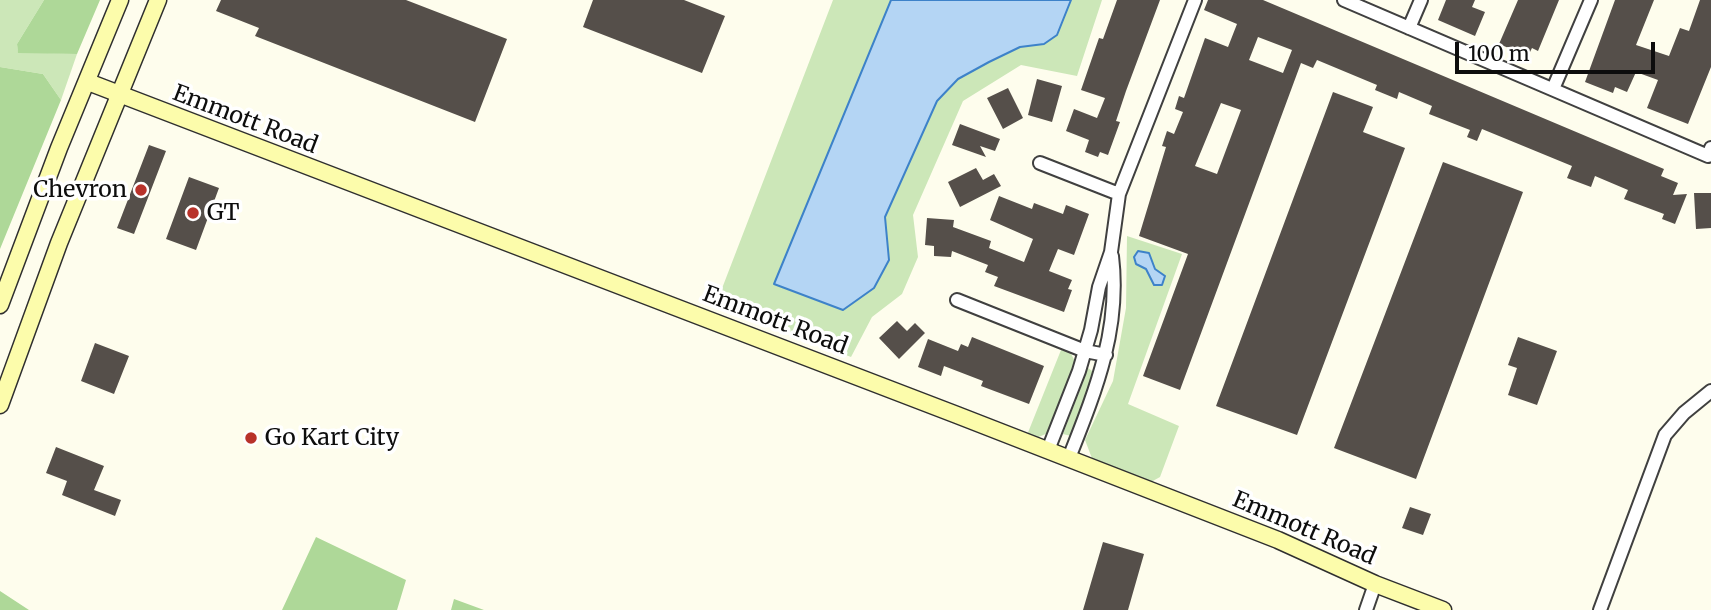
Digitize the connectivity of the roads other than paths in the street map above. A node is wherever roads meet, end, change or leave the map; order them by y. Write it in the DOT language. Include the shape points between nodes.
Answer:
graph roads {
  1 [pos="120,0"];
  2 [pos="158,0"];
  3 [pos="1195,0"];
  4 [pos="1344,0"];
  5 [pos="1421,0"];
  6 [pos="1591,0"];
  7 [pos="1409,28"];
  8 [pos="88,82"];
  9 [pos="1553,89"];
  10 [pos="119,95"];
  11 [pos="1709,152"];
  12 [pos="1040,163"];
  13 [pos="1119,194"];
  14 [pos="1111,252"];
  15 [pos="957,300"];
  16 [pos="0,305"];
  17 [pos="1085,351"];
  18 [pos="1106,355"];
  19 [pos="1711,391"];
  20 [pos="1,401"];
  21 [pos="1048,450"];
  22 [pos="1069,458"];
  23 [pos="1375,584"];
  24 [pos="1366,610"];
  25 [pos="1443,610"];
  26 [pos="1600,610"];
  1 -- 8 [label="street"];
  2 -- 10 [label="street"];
  3 -- 13 [label="street"];
  4 -- 7 [label="street"];
  5 -- 7 [label="street"];
  6 -- 9 [label="street"];
  7 -- 9 [label="street"];
  8 -- 10 [label="street, Emmott Road"];
  8 -- 16 [label="street" via="58,148"];
  9 -- 11 [label="street"];
  10 -- 20 [label="street"];
  10 -- 21 [label="street, Emmott Road"];
  12 -- 13 [label="street"];
  13 -- 14 [label="street"];
  14 -- 17 [label="street"];
  14 -- 18 [label="street" via="1116,290"];
  15 -- 17 [label="street"];
  17 -- 18 [label="street"];
  17 -- 21 [label="street"];
  18 -- 22 [label="street"];
  19 -- 26 [label="street" via="1665,435"];
  21 -- 22 [label="street, Emmott Road"];
  22 -- 23 [label="street, Emmott Road" via="1278,540"];
  23 -- 24 [label="street"];
  23 -- 25 [label="street, Emmott Road"];
}
